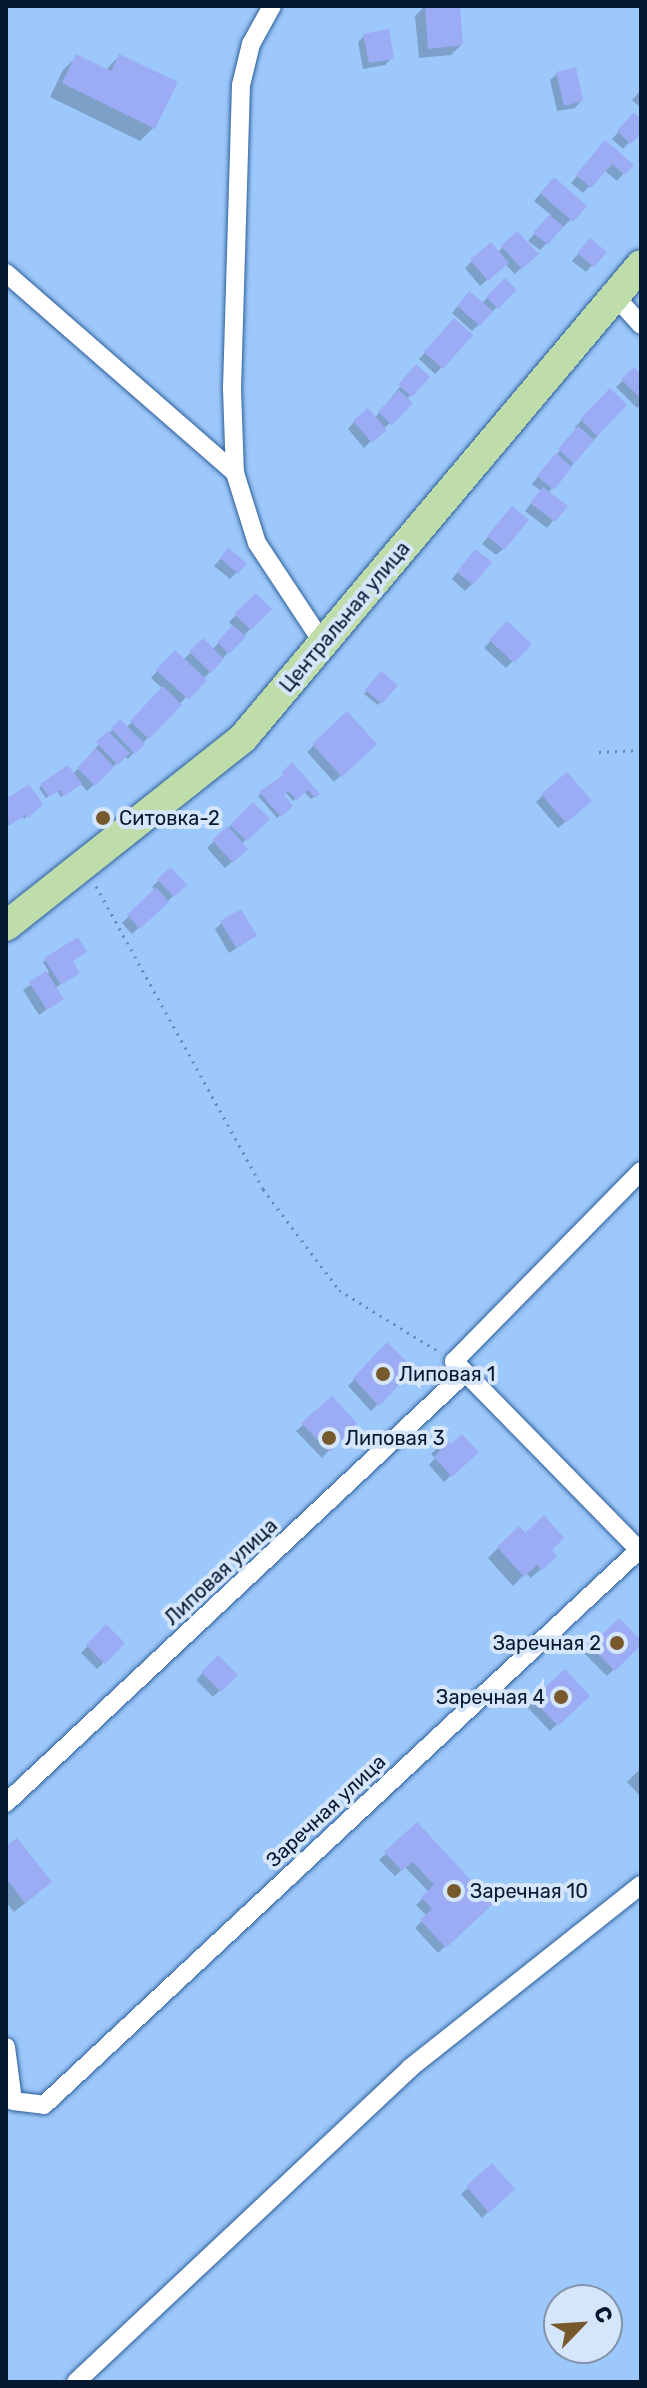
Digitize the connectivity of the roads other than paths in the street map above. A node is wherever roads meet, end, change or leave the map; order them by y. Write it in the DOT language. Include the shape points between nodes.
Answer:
graph roads {
  1 [pos="272,6"];
  2 [pos="641,265"];
  3 [pos="6,273"];
  4 [pos="615,296"];
  5 [pos="641,325"];
  6 [pos="235,473"];
  7 [pos="323,643"];
  8 [pos="6,926"];
  9 [pos="641,1171"];
  10 [pos="460,1367"];
  11 [pos="640,1551"];
  12 [pos="6,1803"];
  13 [pos="641,1885"];
  14 [pos="6,2047"];
  15 [pos="76,2382"];
  1 -- 6 [label="street" via="251,44 241,85 232,389"];
  2 -- 4 [label="main road, Центральная улица"];
  3 -- 6 [label="street"];
  4 -- 5 [label="street"];
  4 -- 7 [label="main road, Центральная улица"];
  6 -- 7 [label="street" via="257,543"];
  7 -- 8 [label="main road, Центральная улица" via="243,738"];
  9 -- 10 [label="street, Липовая улица"];
  10 -- 11 [label="street"];
  10 -- 12 [label="street, Липовая улица"];
  11 -- 14 [label="street, Заречная улица" via="44,2105 13,2101"];
  13 -- 15 [label="street" via="410,2068"];
}
